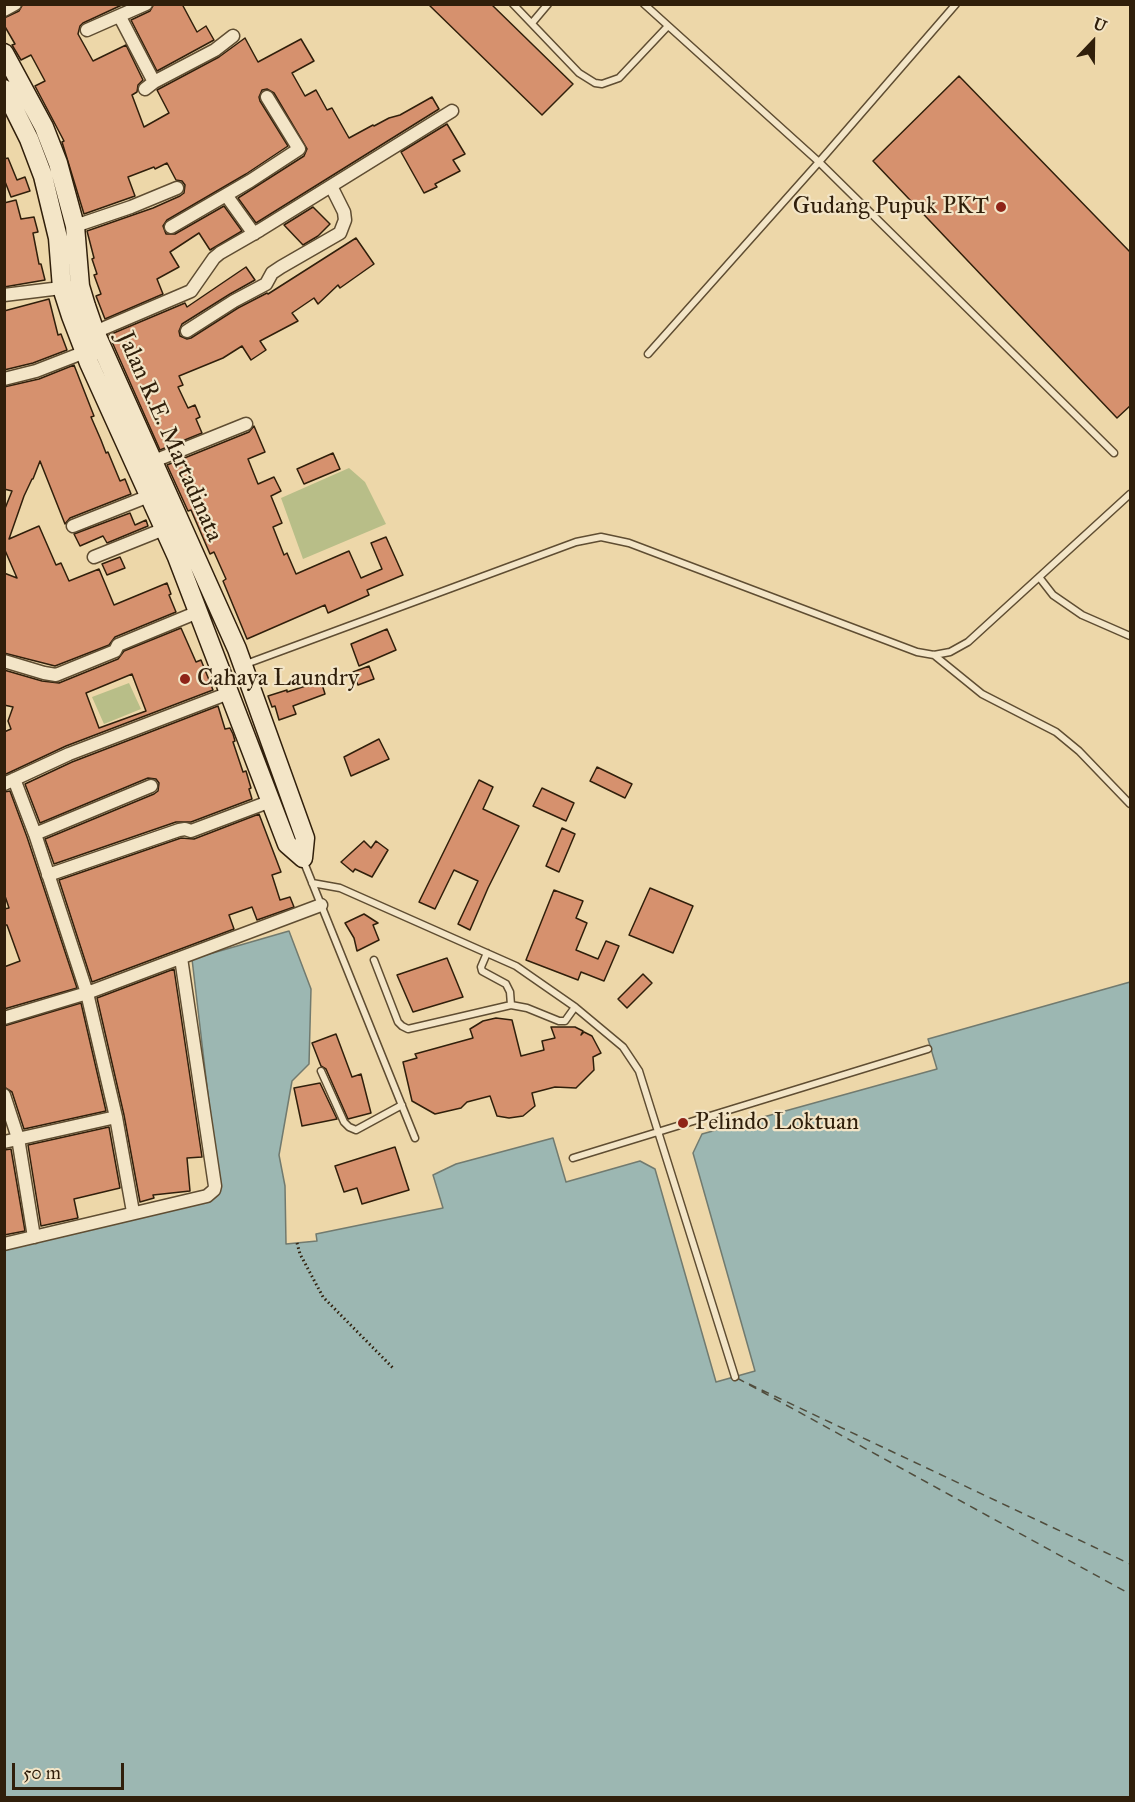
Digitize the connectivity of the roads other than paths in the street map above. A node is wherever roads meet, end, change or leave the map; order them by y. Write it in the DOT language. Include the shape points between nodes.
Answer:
graph roads {
  1 [pos="15,4"];
  2 [pos="146,4"];
  3 [pos="513,4"];
  4 [pos="548,4"];
  5 [pos="644,4"];
  6 [pos="956,4"];
  7 [pos="4,10"];
  8 [pos="120,17"];
  9 [pos="532,23"];
  10 [pos="668,26"];
  11 [pos="87,30"];
  12 [pos="233,36"];
  13 [pos="4,53"];
  14 [pos="5,93"];
  15 [pos="267,97"];
  16 [pos="452,111"];
  17 [pos="819,162"];
  18 [pos="331,186"];
  19 [pos="177,188"];
  20 [pos="226,195"];
  21 [pos="75,226"];
  22 [pos="171,227"];
  23 [pos="254,234"];
  24 [pos="71,287"];
  25 [pos="4,295"];
  26 [pos="187,331"];
  27 [pos="95,332"];
  28 [pos="85,352"];
  29 [pos="648,354"];
  30 [pos="4,379"];
  31 [pos="246,424"];
  32 [pos="1114,453"];
  33 [pos="154,461"];
  34 [pos="1131,494"];
  35 [pos="149,495"];
  36 [pos="73,526"];
  37 [pos="164,529"];
  38 [pos="94,557"];
  39 [pos="1039,577"];
  40 [pos="198,612"];
  41 [pos="1129,633"];
  42 [pos="934,655"];
  43 [pos="216,657"];
  44 [pos="240,657"];
  45 [pos="4,661"];
  46 [pos="229,693"];
  47 [pos="9,782"];
  48 [pos="151,786"];
  49 [pos="271,801"];
  50 [pos="1131,804"];
  51 [pos="34,834"];
  52 [pos="305,838"];
  53 [pos="287,844"];
  54 [pos="303,858"];
  55 [pos="48,874"];
  56 [pos="312,883"];
  57 [pos="321,905"];
  58 [pos="487,953"];
  59 [pos="181,958"];
  60 [pos="374,960"];
  61 [pos="87,993"];
  62 [pos="511,1005"];
  63 [pos="575,1007"];
  64 [pos="4,1018"];
  65 [pos="928,1049"];
  66 [pos="321,1071"];
  67 [pos="4,1095"];
  68 [pos="402,1106"];
  69 [pos="116,1117"];
  70 [pos="658,1132"];
  71 [pos="18,1138"];
  72 [pos="415,1138"];
  73 [pos="4,1142"];
  74 [pos="573,1158"];
  75 [pos="133,1212"];
  76 [pos="34,1237"];
  77 [pos="4,1244"];
  78 [pos="735,1377"];
  1 -- 7 [label="street"];
  2 -- 8 [label="street"];
  3 -- 9 [label="lane"];
  4 -- 9 [label="lane"];
  5 -- 10 [label="lane"];
  6 -- 17 [label="lane"];
  8 -- 11 [label="street"];
  8 -- 12 [label="street" via="150,85"];
  9 -- 10 [label="lane" via="579,73 602,84 619,78"];
  10 -- 17 [label="lane"];
  13 -- 21 [label="street, Jalan R.E. Martadinata" via="44,127"];
  14 -- 24 [label="street, Jalan R.E. Martadinata" via="29,139 52,207"];
  15 -- 20 [label="street" via="299,149"];
  16 -- 18 [label="street"];
  17 -- 29 [label="lane"];
  17 -- 32 [label="lane"];
  18 -- 23 [label="street"];
  18 -- 26 [label="street" via="344,212 340,233 281,267 266,284"];
  19 -- 21 [label="street"];
  20 -- 22 [label="street"];
  20 -- 23 [label="street"];
  21 -- 24 [label="street, Jalan R.E. Martadinata"];
  23 -- 27 [label="street" via="214,258 191,291"];
  24 -- 25 [label="street"];
  24 -- 27 [label="street, Jalan R.E. Martadinata"];
  24 -- 28 [label="street, Jalan R.E. Martadinata"];
  27 -- 33 [label="street, Jalan R.E. Martadinata"];
  28 -- 30 [label="street"];
  28 -- 35 [label="street, Jalan R.E. Martadinata"];
  31 -- 33 [label="street"];
  33 -- 44 [label="street, Jalan R.E. Martadinata"];
  34 -- 39 [label="lane"];
  35 -- 36 [label="street"];
  35 -- 37 [label="street, Jalan R.E. Martadinata"];
  37 -- 38 [label="street"];
  37 -- 40 [label="street, Jalan R.E. Martadinata"];
  39 -- 41 [label="lane" via="1053,595 1082,615"];
  39 -- 42 [label="lane" via="968,642"];
  40 -- 43 [label="street, Jalan R.E. Martadinata"];
  40 -- 45 [label="street" via="56,675"];
  42 -- 44 [label="lane" via="917,652 629,543 601,537 566,545"];
  42 -- 50 [label="lane" via="982,694 1056,732"];
  43 -- 44 [label="street"];
  43 -- 46 [label="street, Jalan R.E. Martadinata"];
  44 -- 52 [label="street, Jalan R.E. Martadinata"];
  46 -- 47 [label="street" via="69,754"];
  46 -- 49 [label="street, Jalan R.E. Martadinata"];
  47 -- 51 [label="street"];
  48 -- 51 [label="street"];
  49 -- 53 [label="street, Jalan R.E. Martadinata"];
  49 -- 55 [label="street" via="191,831 179,830"];
  51 -- 55 [label="street"];
  52 -- 53 [label="street"];
  52 -- 54 [label="street"];
  53 -- 54 [label="street"];
  54 -- 56 [label="lane"];
  55 -- 61 [label="street"];
  56 -- 57 [label="lane"];
  56 -- 58 [label="lane" via="340,888"];
  57 -- 59 [label="street"];
  57 -- 68 [label="lane"];
  58 -- 62 [label="lane" via="482,971 506,984"];
  58 -- 63 [label="lane" via="516,966"];
  59 -- 61 [label="street"];
  59 -- 75 [label="street" via="215,1186 207,1196"];
  60 -- 62 [label="lane" via="399,1022 408,1029"];
  61 -- 64 [label="street"];
  61 -- 69 [label="street"];
  62 -- 63 [label="lane" via="559,1021 565,1021"];
  63 -- 70 [label="lane" via="623,1047 639,1071"];
  65 -- 70 [label="lane"];
  66 -- 68 [label="lane" via="349,1127 356,1130"];
  67 -- 71 [label="street"];
  68 -- 72 [label="lane"];
  69 -- 71 [label="street"];
  69 -- 75 [label="street"];
  70 -- 74 [label="lane"];
  70 -- 78 [label="lane"];
  71 -- 73 [label="street"];
  71 -- 76 [label="street"];
  75 -- 76 [label="street"];
  76 -- 77 [label="street"];
}
